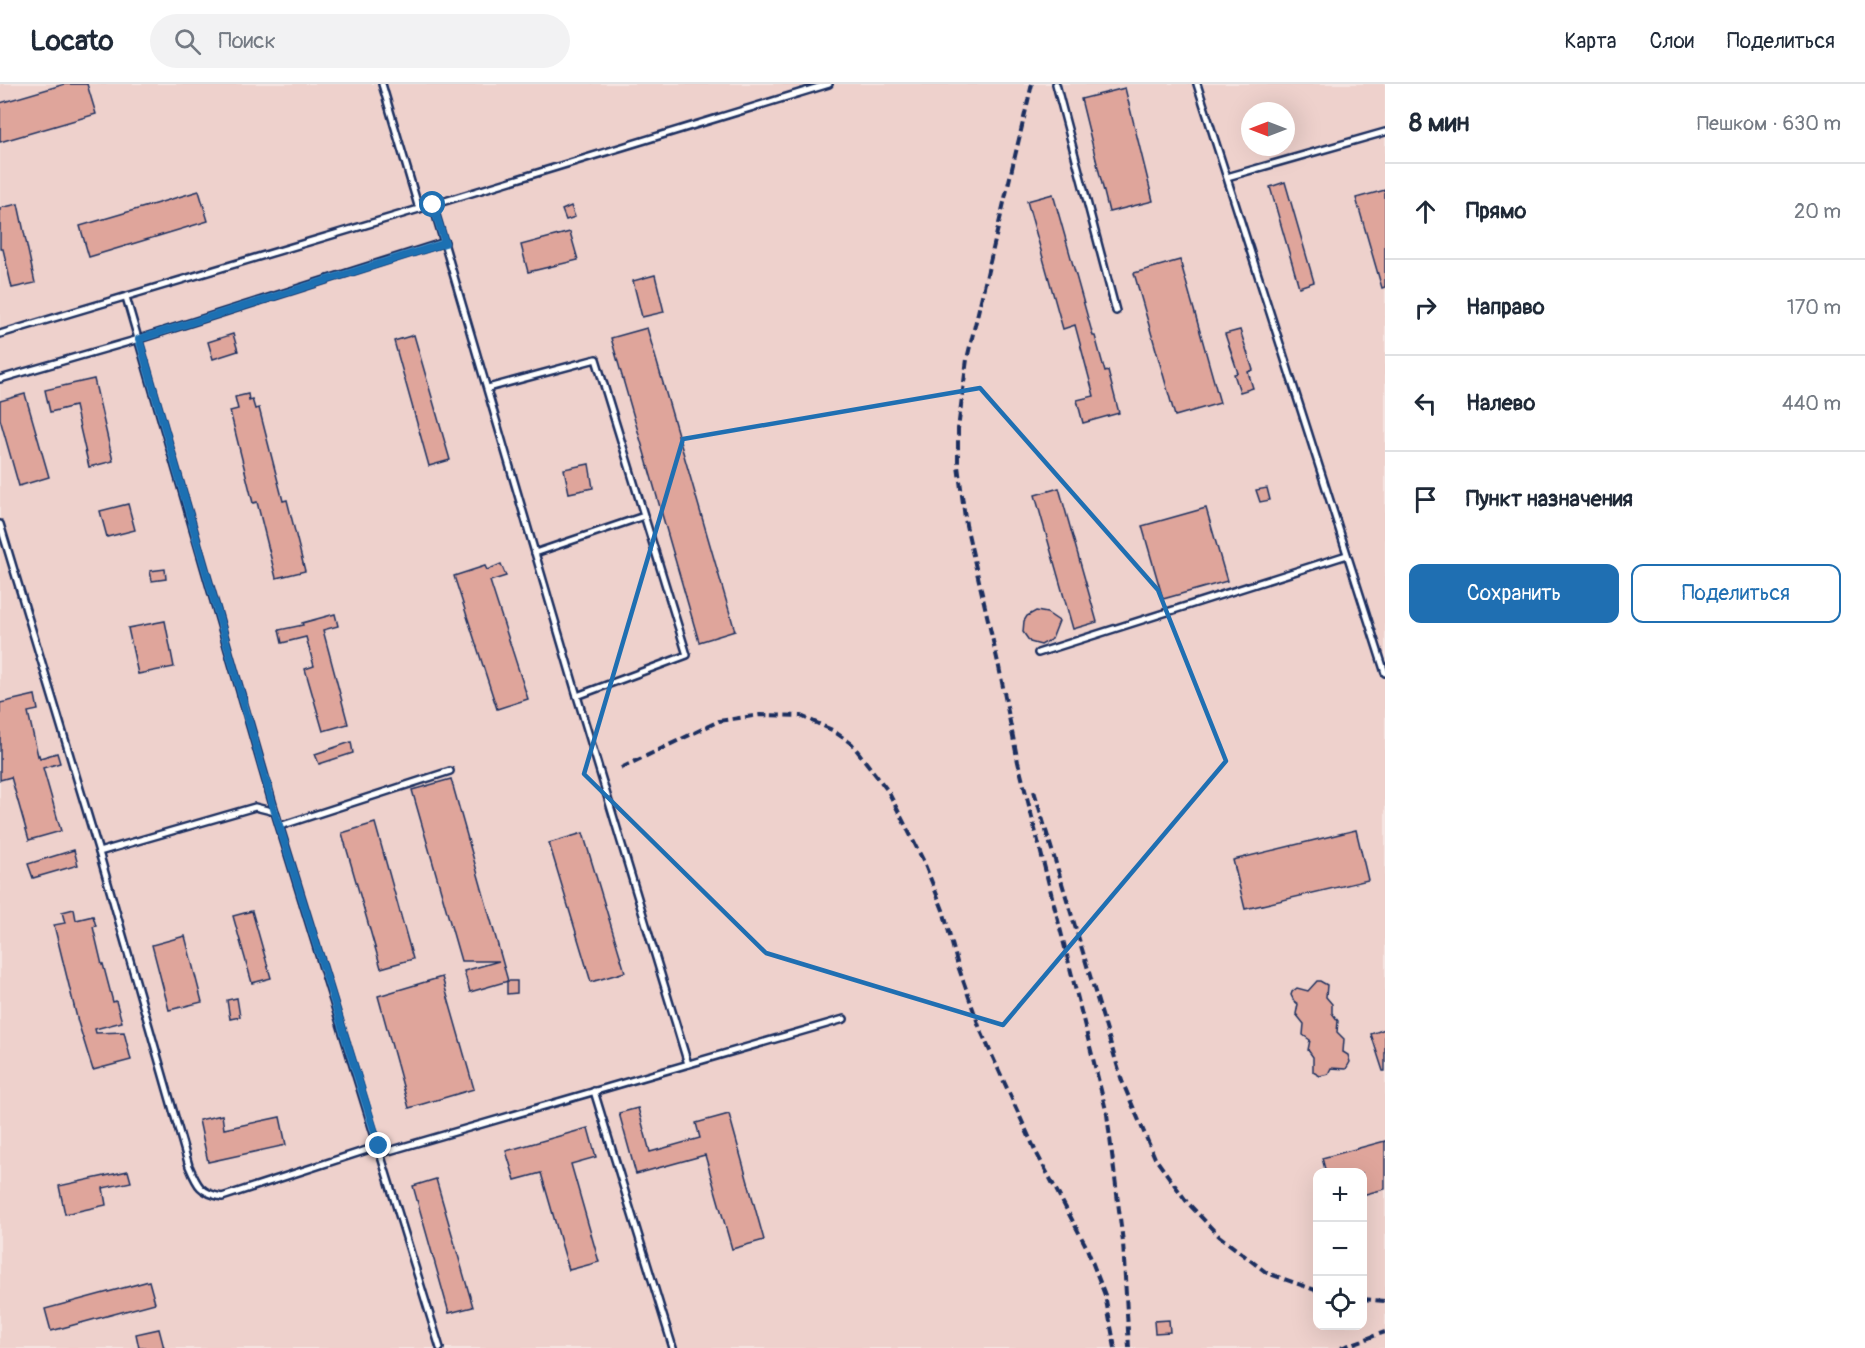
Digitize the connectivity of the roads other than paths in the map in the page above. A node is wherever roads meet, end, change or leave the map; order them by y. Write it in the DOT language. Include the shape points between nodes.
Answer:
graph roads {
  1 [pos="382,84"];
  2 [pos="829,84"];
  3 [pos="1056,84"];
  4 [pos="1197,84"];
  5 [pos="1385,132"];
  6 [pos="1227,177"];
  7 [pos="433,205"];
  8 [pos="419,209"];
  9 [pos="445,243"];
  10 [pos="126,297"];
  11 [pos="1116,311"];
  12 [pos="0,334"];
  13 [pos="139,339"];
  14 [pos="0,379"];
  15 [pos="488,388"];
  16 [pos="644,516"];
  17 [pos="0,524"];
  18 [pos="535,553"];
  19 [pos="1347,555"];
  20 [pos="1038,653"];
  21 [pos="1385,673"];
  22 [pos="577,696"];
  23 [pos="450,771"];
  24 [pos="275,812"];
  25 [pos="280,826"];
  26 [pos="99,852"];
  27 [pos="844,1019"];
  28 [pos="687,1064"];
  29 [pos="594,1090"];
  30 [pos="379,1146"];
  31 [pos="382,1153"];
  32 [pos="440,1348"];
  33 [pos="673,1348"];
  1 -- 8 [label="lane"];
  2 -- 7 [label="lane"];
  3 -- 11 [label="lane"];
  4 -- 6 [label="lane"];
  5 -- 6 [label="lane"];
  6 -- 19 [label="lane"];
  7 -- 8 [label="lane"];
  7 -- 9 [label="lane"];
  8 -- 10 [label="lane"];
  9 -- 13 [label="lane"];
  9 -- 15 [label="lane"];
  10 -- 12 [label="lane"];
  10 -- 13 [label="lane"];
  13 -- 14 [label="lane"];
  13 -- 24 [label="lane"];
  15 -- 16 [label="lane" via="596,358"];
  15 -- 18 [label="lane"];
  16 -- 18 [label="lane"];
  16 -- 22 [label="lane" via="687,655"];
  17 -- 26 [label="lane"];
  18 -- 22 [label="lane"];
  19 -- 20 [label="lane"];
  19 -- 21 [label="lane"];
  22 -- 28 [label="lane"];
  23 -- 25 [label="lane"];
  24 -- 25 [label="lane"];
  24 -- 26 [label="lane" via="255,807"];
  25 -- 30 [label="lane"];
  26 -- 30 [label="lane" via="198,1186 210,1195 222,1197"];
  27 -- 28 [label="lane"];
  28 -- 29 [label="lane"];
  29 -- 31 [label="lane"];
  29 -- 33 [label="lane"];
  30 -- 31 [label="lane"];
  31 -- 32 [label="lane"];
}
